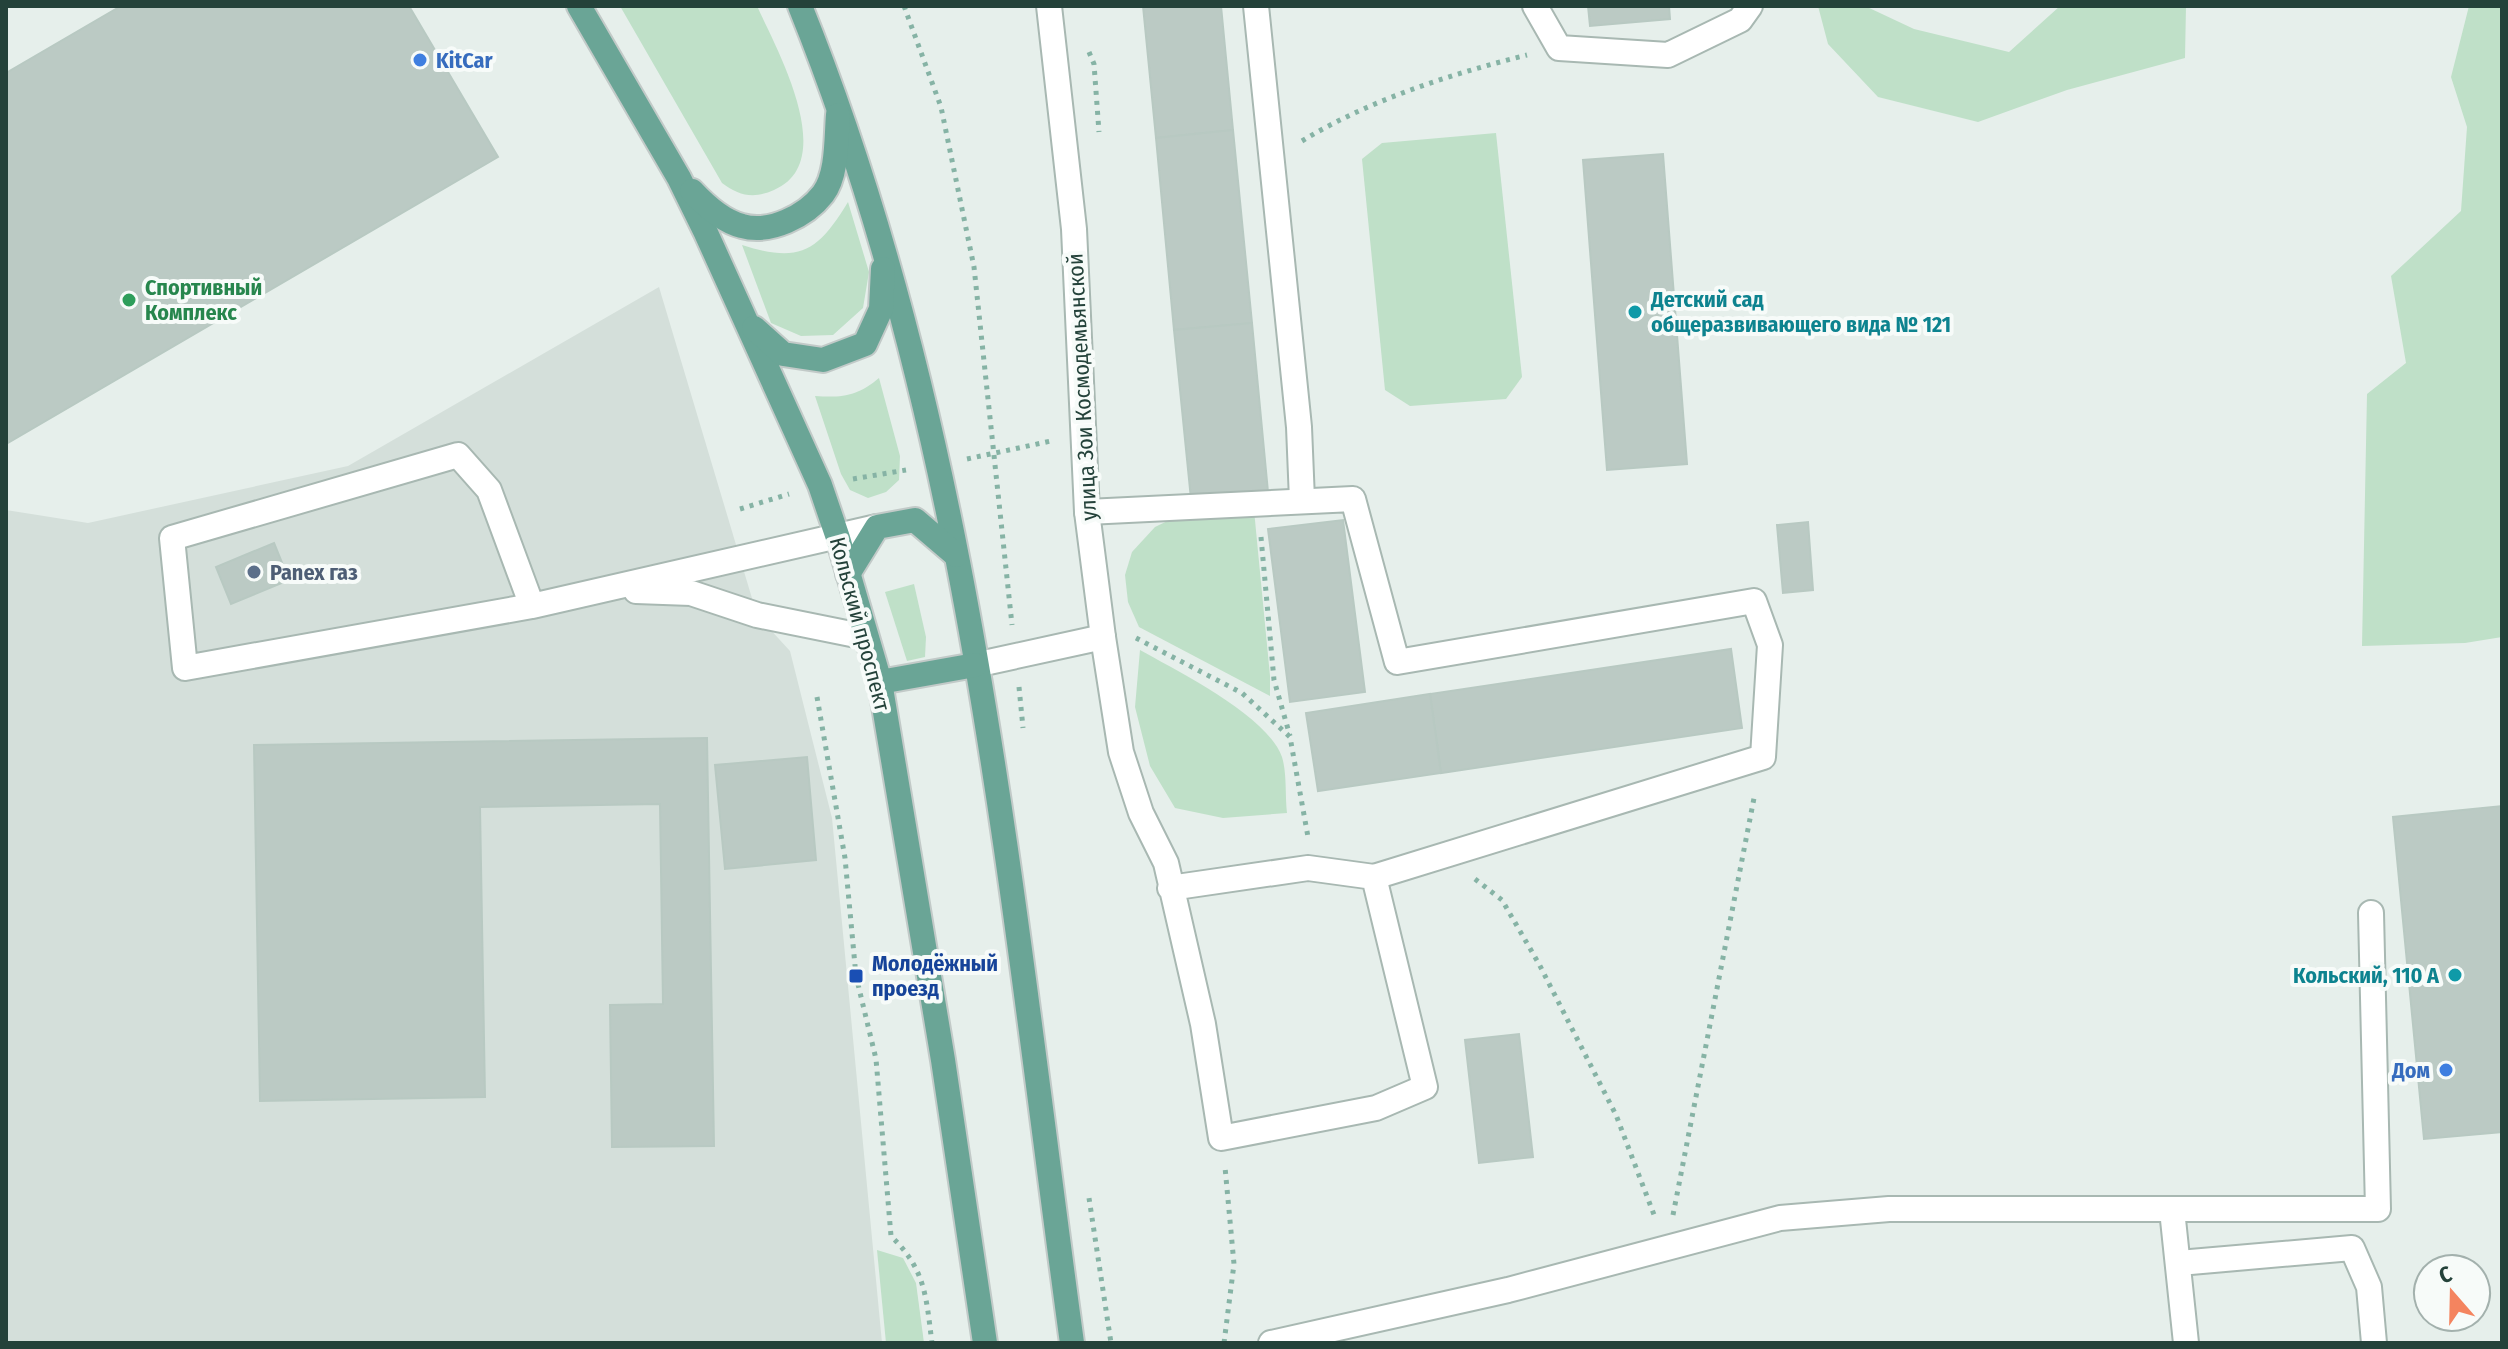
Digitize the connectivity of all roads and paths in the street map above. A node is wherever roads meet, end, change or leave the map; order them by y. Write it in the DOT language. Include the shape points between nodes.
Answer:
graph roads {
  1 [pos="579,6"];
  2 [pos="800,6"];
  3 [pos="904,6"];
  4 [pos="1049,6"];
  5 [pos="1256,6"];
  6 [pos="1535,6"];
  7 [pos="1750,6"];
  8 [pos="1559,48"];
  9 [pos="839,103"];
  10 [pos="1272,160"];
  11 [pos="679,178"];
  12 [pos="884,249"];
  13 [pos="746,321"];
  14 [pos="1302,500"];
  15 [pos="1259,502"];
  16 [pos="1087,512"];
  17 [pos="950,514"];
  18 [pos="915,520"];
  19 [pos="877,527"];
  20 [pos="838,538"];
  21 [pos="956,555"];
  22 [pos="848,574"];
  23 [pos="602,589"];
  24 [pos="532,606"];
  25 [pos="1114,635"];
  26 [pos="866,637"];
  27 [pos="1016,659"];
  28 [pos="975,665"];
  29 [pos="880,682"];
  30 [pos="817,697"];
  31 [pos="1024,736"];
  32 [pos="1290,737"];
  33 [pos="1763,757"];
  34 [pos="1444,855"];
  35 [pos="1308,868"];
  36 [pos="1374,877"];
  37 [pos="1170,888"];
  38 [pos="2371,913"];
  39 [pos="1221,1138"];
  40 [pos="1087,1184"];
  41 [pos="2172,1210"];
  42 [pos="1667,1248"];
  43 [pos="2179,1263"];
  44 [pos="932,1343"];
  45 [pos="985,1343"];
  46 [pos="1072,1343"];
  47 [pos="1111,1343"];
  48 [pos="1224,1343"];
  49 [pos="1271,1343"];
  50 [pos="2186,1343"];
  51 [pos="2374,1343"];
  1 -- 11 [label="main road, Кольский проспект"];
  2 -- 9 [label="main road"];
  3 -- 27 [label="path" via="941,107 974,267"];
  4 -- 16 [label="street, улица Зои Космодемьянской" via="1074,229"];
  5 -- 10 [label="street"];
  6 -- 8 [label="street"];
  7 -- 8 [label="street" via="1740,20 1668,55"];
  8 -- 10 [label="path" via="1477,67 1335,121"];
  9 -- 11 [label="main road" via="834,163 825,192 792,222 743,227 709,209"];
  9 -- 12 [label="main road"];
  10 -- 14 [label="street"];
  11 -- 13 [label="main road, Кольский проспект"];
  12 -- 13 [label="main road" via="881,309 865,344 823,360 783,354"];
  12 -- 17 [label="main road"];
  13 -- 20 [label="main road, Кольский проспект" via="820,485"];
  14 -- 15 [label="street"];
  14 -- 33 [label="street" via="1353,499 1397,662 1754,601 1770,645"];
  15 -- 16 [label="street"];
  15 -- 32 [label="path" via="1274,680"];
  16 -- 25 [label="street, улица Зои Космодемьянской"];
  17 -- 18 [label="street"];
  17 -- 21 [label="main road"];
  18 -- 19 [label="main road"];
  18 -- 21 [label="main road"];
  19 -- 20 [label="street"];
  19 -- 22 [label="main road"];
  20 -- 22 [label="main road, Кольский проспект"];
  20 -- 23 [label="street"];
  21 -- 28 [label="main road"];
  22 -- 26 [label="main road, Кольский проспект"];
  23 -- 24 [label="street"];
  23 -- 26 [label="street" via="691,593 757,615"];
  24 -- 24 [label="street" via="489,490 458,455 172,538 185,668"];
  25 -- 27 [label="street"];
  25 -- 32 [label="path" via="1242,693"];
  25 -- 37 [label="street, улица Зои Космодемьянской" via="1121,752 1141,813 1166,863"];
  26 -- 29 [label="main road, Кольский проспект"];
  27 -- 28 [label="street"];
  27 -- 31 [label="path"];
  28 -- 29 [label="main road"];
  28 -- 46 [label="main road"];
  29 -- 45 [label="main road, Кольский проспект"];
  30 -- 44 [label="path" via="845,858 856,976 876,1059 891,1236 909,1253 923,1279"];
  32 -- 35 [label="path" via="1308,838"];
  33 -- 34 [label="street"];
  33 -- 42 [label="path"];
  34 -- 36 [label="street"];
  34 -- 42 [label="path" via="1502,900 1539,964 1616,1115"];
  35 -- 36 [label="street"];
  35 -- 37 [label="street"];
  36 -- 39 [label="street" via="1425,1087 1376,1108"];
  37 -- 39 [label="street, улица Зои Космодемьянской" via="1203,1024"];
  38 -- 41 [label="street" via="2378,1209"];
  39 -- 48 [label="path" via="1234,1264"];
  40 -- 47 [label="path"];
  41 -- 42 [label="street" via="1889,1209 1780,1218"];
  41 -- 43 [label="street"];
  42 -- 49 [label="street"];
  43 -- 50 [label="street"];
  43 -- 51 [label="street" via="2352,1248 2369,1287"];
}
